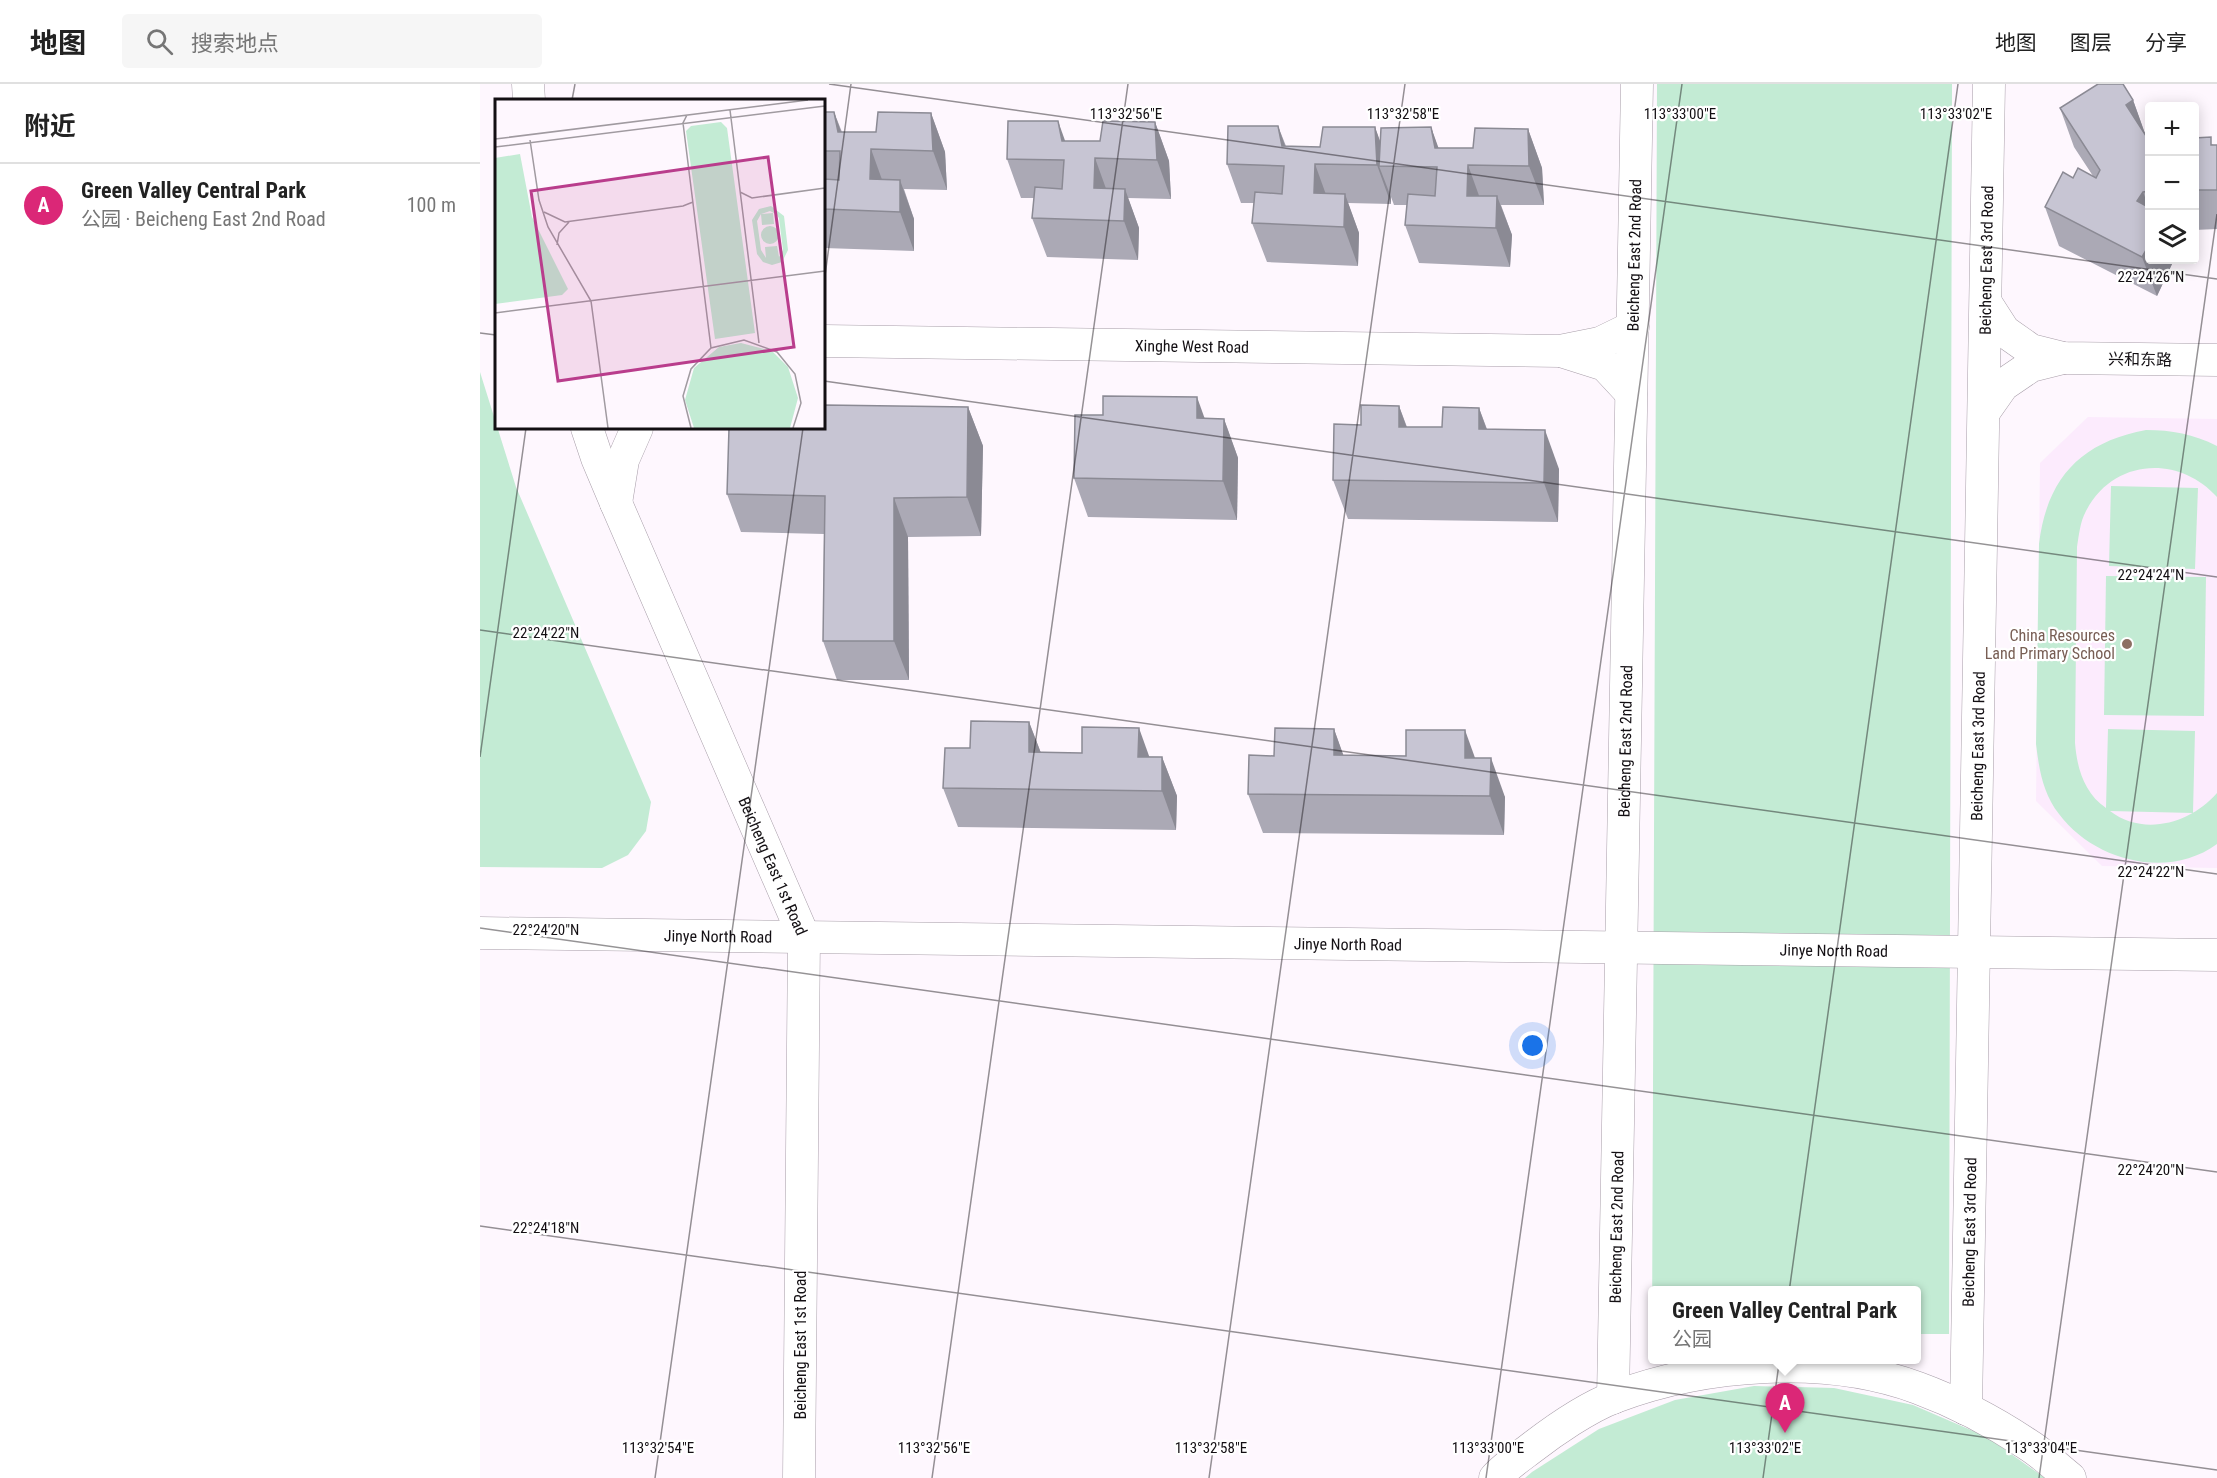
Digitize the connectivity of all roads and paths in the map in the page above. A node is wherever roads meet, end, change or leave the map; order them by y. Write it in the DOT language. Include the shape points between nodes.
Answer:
graph roads {
  1 [pos="528,84"];
  2 [pos="1637,84"];
  3 [pos="1989,84"];
  4 [pos="529,99"];
  5 [pos="1986,303"];
  6 [pos="1633,327"];
  7 [pos="825,341"];
  8 [pos="1560,351"];
  9 [pos="2063,358"];
  10 [pos="2217,360"];
  11 [pos="1631,393"];
  12 [pos="1984,412"];
  13 [pos="587,429"];
  14 [pos="637,429"];
  15 [pos="616,503"];
  16 [pos="480,933"];
  17 [pos="804,937"];
  18 [pos="1622,948"];
  19 [pos="1975,952"];
  20 [pos="2217,955"];
  21 [pos="1613,1398"];
  22 [pos="1966,1409"];
  23 [pos="799,1478"];
  24 [pos="1495,1478"];
  25 [pos="2070,1478"];
  1 -- 4 [label="street"];
  2 -- 6 [label="street, Beicheng East 2nd Road"];
  3 -- 5 [label="street, Beicheng East 3rd Road"];
  5 -- 9 [label="street" via="2004,331 2031,350"];
  5 -- 12 [label="street, Beicheng East 3rd Road"];
  6 -- 8 [label="street" via="1600,343"];
  6 -- 11 [label="street, Beicheng East 2nd Road"];
  7 -- 8 [label="street, Xinghe West Road"];
  8 -- 11 [label="street" via="1605,365"];
  9 -- 10 [label="street, 兴和东路"];
  9 -- 12 [label="street" via="2031,366 2003,385"];
  11 -- 18 [label="street, Beicheng East 2nd Road"];
  12 -- 19 [label="street, Beicheng East 3rd Road"];
  13 -- 15 [label="street, Beicheng East 1st Road"];
  14 -- 15 [label="street" via="623,460"];
  15 -- 17 [label="street, Beicheng East 1st Road"];
  16 -- 17 [label="street, Jinye North Road"];
  17 -- 18 [label="street, Jinye North Road"];
  17 -- 23 [label="street, Beicheng East 1st Road"];
  18 -- 19 [label="street, Jinye North Road"];
  18 -- 21 [label="street, Beicheng East 2nd Road"];
  19 -- 20 [label="street, Jinye North Road"];
  19 -- 22 [label="street, Beicheng East 3rd Road"];
  21 -- 22 [label="street" via="1675,1379 1737,1368 1801,1366 1865,1374 1917,1387"];
  21 -- 24 [label="street" via="1553,1431"];
  22 -- 25 [label="street" via="2029,1444"];
}
